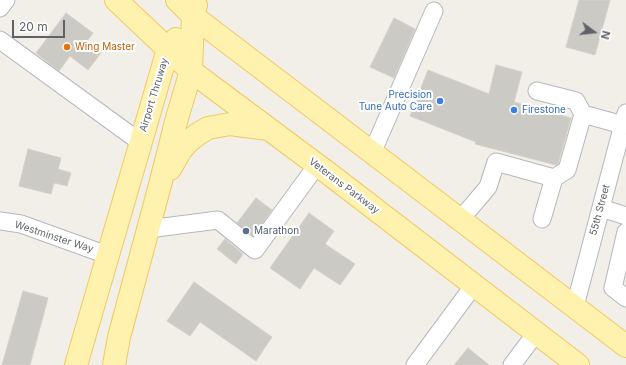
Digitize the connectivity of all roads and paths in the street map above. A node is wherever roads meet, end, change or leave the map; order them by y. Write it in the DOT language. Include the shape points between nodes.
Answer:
graph roads {
  1 [pos="6,0"];
  2 [pos="116,0"];
  3 [pos="177,0"];
  4 [pos="0,8"];
  5 [pos="195,8"];
  6 [pos="434,11"];
  7 [pos="0,40"];
  8 [pos="168,49"];
  9 [pos="191,70"];
  10 [pos="537,91"];
  11 [pos="583,114"];
  12 [pos="624,119"];
  13 [pos="270,129"];
  14 [pos="140,142"];
  15 [pos="372,153"];
  16 [pos="317,164"];
  17 [pos="554,178"];
  18 [pos="160,185"];
  19 [pos="601,208"];
  20 [pos="626,216"];
  21 [pos="542,218"];
  22 [pos="460,220"];
  23 [pos="0,221"];
  24 [pos="148,230"];
  25 [pos="626,232"];
  26 [pos="107,255"];
  27 [pos="474,285"];
  28 [pos="626,298"];
  29 [pos="575,306"];
  30 [pos="536,333"];
  31 [pos="626,346"];
  32 [pos="76,365"];
  33 [pos="114,365"];
  34 [pos="415,365"];
  35 [pos="512,365"];
  36 [pos="578,365"];
  1 -- 4 [label="street"];
  2 -- 8 [label="main road, Veterans Parkway"];
  3 -- 5 [label="main road"];
  5 -- 8 [label="main road, Airport Thruway"];
  5 -- 9 [label="main road"];
  5 -- 15 [label="main road"];
  6 -- 15 [label="street"];
  7 -- 14 [label="street"];
  8 -- 9 [label="main road, Veterans Parkway"];
  8 -- 14 [label="main road, Airport Thruway"];
  9 -- 13 [label="main road, Veterans Parkway"];
  9 -- 18 [label="main road"];
  10 -- 11 [label="street" via="576,101"];
  11 -- 12 [label="street"];
  11 -- 17 [label="street" via="568,170"];
  12 -- 19 [label="street, 55th Street"];
  13 -- 16 [label="main road, Veterans Parkway"];
  13 -- 18 [label="main road" via="230,124 208,128 181,150"];
  14 -- 26 [label="main road, Airport Thruway"];
  15 -- 22 [label="main road"];
  16 -- 24 [label="street" via="256,250 218,220"];
  16 -- 27 [label="main road, Veterans Parkway"];
  17 -- 21 [label="street"];
  17 -- 22 [label="street" via="496,162 488,187"];
  18 -- 24 [label="main road"];
  19 -- 20 [label="street"];
  19 -- 29 [label="street, 55th Street"];
  22 -- 29 [label="main road"];
  23 -- 26 [label="street, Westminster Way" via="21,224"];
  24 -- 33 [label="main road"];
  25 -- 28 [label="street" via="613,288"];
  26 -- 32 [label="main road, Airport Thruway"];
  27 -- 30 [label="main road, Veterans Parkway"];
  27 -- 34 [label="street"];
  29 -- 31 [label="main road"];
  30 -- 35 [label="street"];
  30 -- 36 [label="main road, Veterans Parkway"];
}
